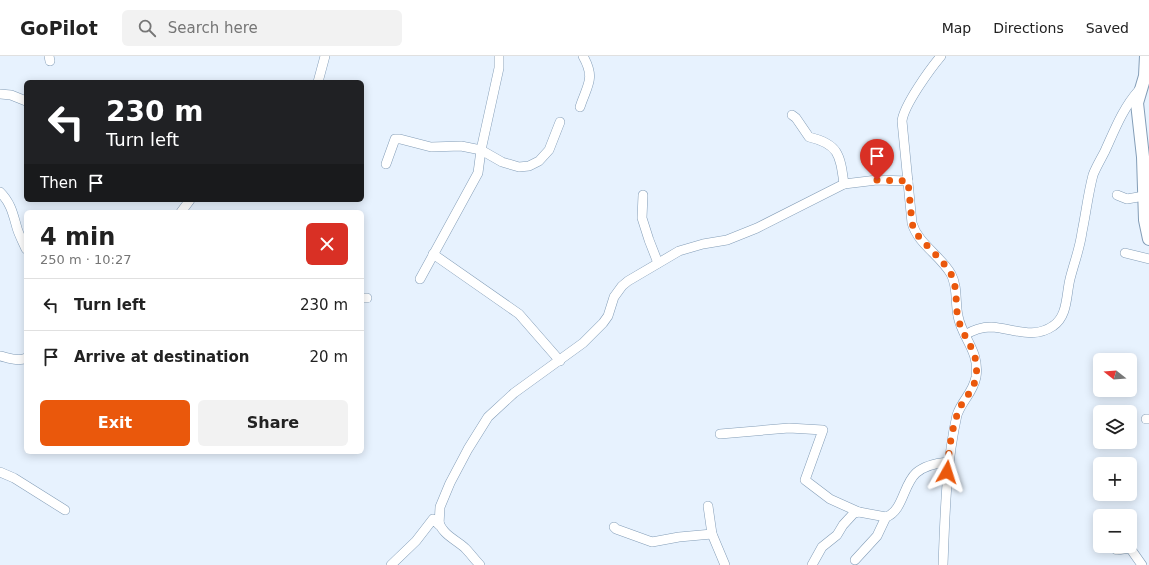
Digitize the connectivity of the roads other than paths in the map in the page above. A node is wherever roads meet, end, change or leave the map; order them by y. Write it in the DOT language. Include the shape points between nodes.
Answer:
graph roads {
  1 [pos="325,56"];
  2 [pos="499,56"];
  3 [pos="583,56"];
  4 [pos="939,56"];
  5 [pos="1146,56"];
  6 [pos="319,80"];
  7 [pos="1140,89"];
  8 [pos="0,94"];
  9 [pos="24,100"];
  10 [pos="580,107"];
  11 [pos="792,115"];
  12 [pos="560,122"];
  13 [pos="481,150"];
  14 [pos="386,164"];
  15 [pos="908,181"];
  16 [pos="844,184"];
  17 [pos="0,192"];
  18 [pos="643,195"];
  19 [pos="1117,195"];
  20 [pos="1144,196"];
  21 [pos="1149,239"];
  22 [pos="24,245"];
  23 [pos="1125,253"];
  24 [pos="433,254"];
  25 [pos="1149,259"];
  26 [pos="658,263"];
  27 [pos="420,279"];
  28 [pos="965,335"];
  29 [pos="0,356"];
  30 [pos="24,359"];
  31 [pos="560,361"];
  32 [pos="720,434"];
  33 [pos="948,462"];
  34 [pos="0,472"];
  35 [pos="708,506"];
  36 [pos="65,510"];
  37 [pos="437,512"];
  38 [pos="859,512"];
  39 [pos="886,517"];
  40 [pos="439,525"];
  41 [pos="614,527"];
  42 [pos="712,534"];
  43 [pos="1134,553"];
  44 [pos="855,560"];
  45 [pos="391,565"];
  46 [pos="480,565"];
  47 [pos="725,565"];
  48 [pos="812,565"];
  49 [pos="943,565"];
  50 [pos="1142,565"];
  1 -- 6 [label="street"];
  2 -- 13 [label="street" via="499,68"];
  3 -- 10 [label="street" via="590,80"];
  4 -- 15 [label="street" via="903,115"];
  5 -- 7 [label="street" via="1145,76"];
  7 -- 20 [label="street" via="1137,103"];
  7 -- 28 [label="street" via="1125,109 1094,174 1064,311 1059,321 1050,328 1038,332 991,327"];
  8 -- 9 [label="street"];
  11 -- 16 [label="street" via="809,137 830,145 837,153"];
  12 -- 13 [label="street" via="549,150 539,161 529,166 519,167 502,162"];
  13 -- 14 [label="street" via="461,146 431,148 395,139"];
  13 -- 24 [label="street" via="475,180"];
  15 -- 16 [label="street" via="877,180"];
  15 -- 28 [label="street" via="914,230 951,274 958,317"];
  16 -- 26 [label="street" via="757,228 726,240 679,250"];
  17 -- 22 [label="street" via="12,208 17,230"];
  18 -- 26 [label="street" via="642,218"];
  19 -- 20 [label="street" via="1127,199"];
  20 -- 21 [label="street"];
  23 -- 25 [label="street"];
  24 -- 27 [label="street"];
  24 -- 31 [label="street" via="519,314"];
  26 -- 31 [label="street" via="622,286 614,297 603,323"];
  28 -- 33 [label="street" via="976,359 976,374 973,389 957,415"];
  29 -- 30 [label="street"];
  31 -- 40 [label="street" via="514,394 488,417 450,483 440,507"];
  32 -- 38 [label="street" via="789,428 823,430 805,480 830,499"];
  33 -- 39 [label="street" via="931,465 915,474 893,513"];
  33 -- 49 [label="street"];
  34 -- 36 [label="street"];
  35 -- 42 [label="street"];
  37 -- 40 [label="street"];
  38 -- 39 [label="street"];
  38 -- 48 [label="street" via="854,513 835,538 822,547"];
  39 -- 44 [label="street" via="877,536"];
  40 -- 45 [label="street" via="433,519 416,541"];
  40 -- 46 [label="street"];
  41 -- 42 [label="street" via="652,542"];
  42 -- 47 [label="street"];
  43 -- 50 [label="street"];
}
